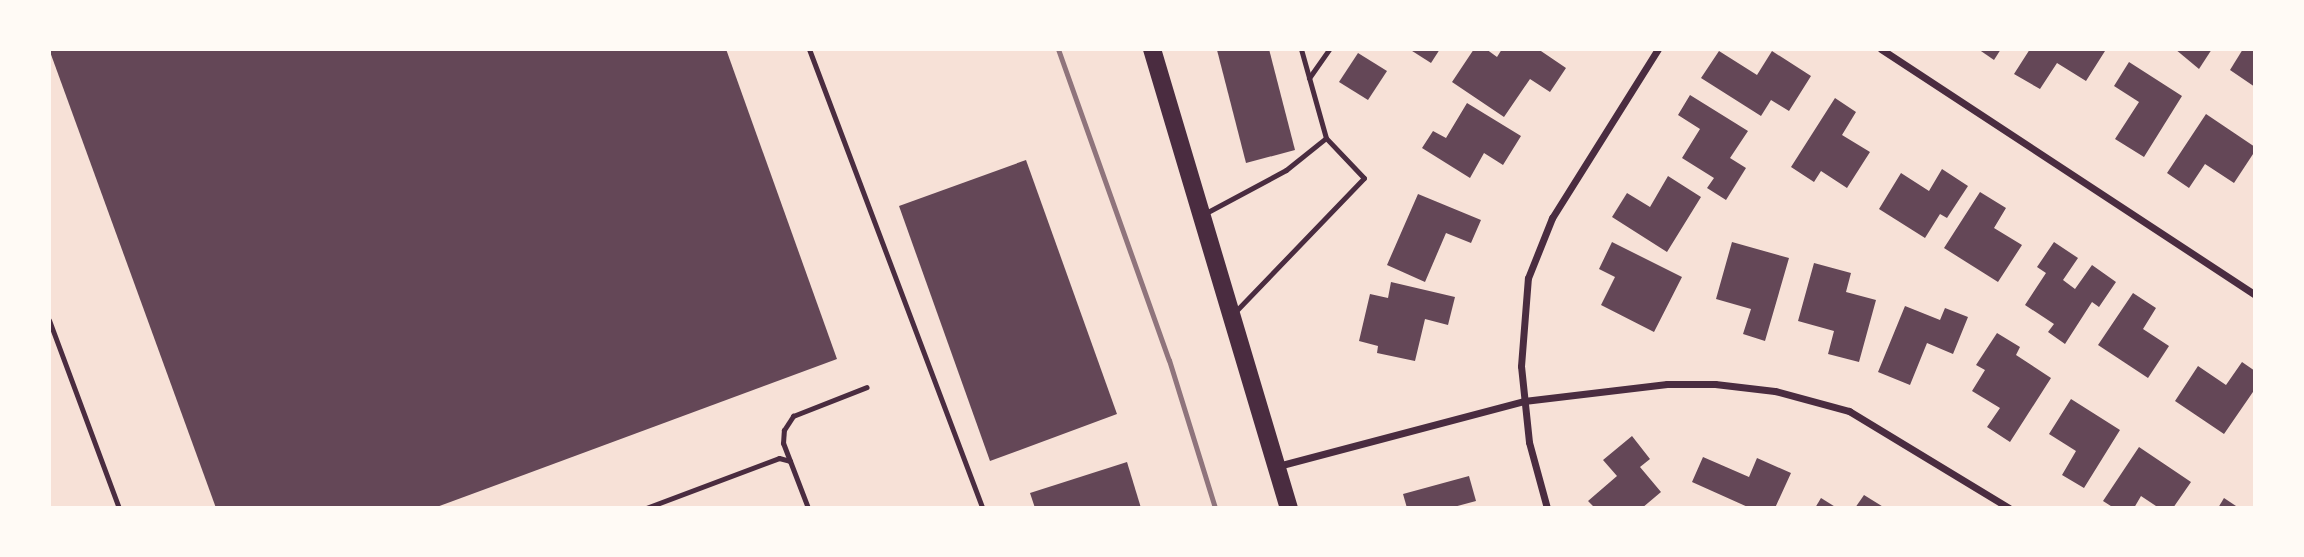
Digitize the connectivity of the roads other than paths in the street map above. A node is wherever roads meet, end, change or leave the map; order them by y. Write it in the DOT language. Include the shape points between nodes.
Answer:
graph roads {
  1 [pos="809,49"];
  2 [pos="1152,49"];
  3 [pos="1301,49"];
  4 [pos="1329,49"];
  5 [pos="1658,49"];
  6 [pos="1881,49"];
  7 [pos="1308,79"];
  8 [pos="1326,138"];
  9 [pos="1203,215"];
  10 [pos="2255,295"];
  11 [pos="1233,315"];
  12 [pos="49,320"];
  13 [pos="867,387"];
  14 [pos="1524,401"];
  15 [pos="790,461"];
  16 [pos="1278,466"];
  17 [pos="119,508"];
  18 [pos="646,508"];
  19 [pos="808,508"];
  20 [pos="982,508"];
  21 [pos="1289,508"];
  22 [pos="1547,508"];
  23 [pos="2009,508"];
  1 -- 20 [label="lane"];
  2 -- 9 [label="main road"];
  3 -- 7 [label="lane"];
  4 -- 7 [label="lane"];
  5 -- 14 [label="street" via="1587,157 1542,239 1523,309"];
  6 -- 10 [label="street"];
  7 -- 8 [label="lane"];
  8 -- 9 [label="lane" via="1286,170"];
  8 -- 11 [label="lane" via="1364,178"];
  9 -- 11 [label="main road"];
  11 -- 16 [label="main road"];
  12 -- 17 [label="lane"];
  13 -- 15 [label="lane" via="793,416 783,430"];
  14 -- 16 [label="street"];
  14 -- 22 [label="street" via="1529,442"];
  14 -- 23 [label="street" via="1667,384 1775,391 1824,402 1870,421"];
  15 -- 18 [label="lane" via="779,458"];
  15 -- 19 [label="lane"];
  16 -- 21 [label="main road"];
}
